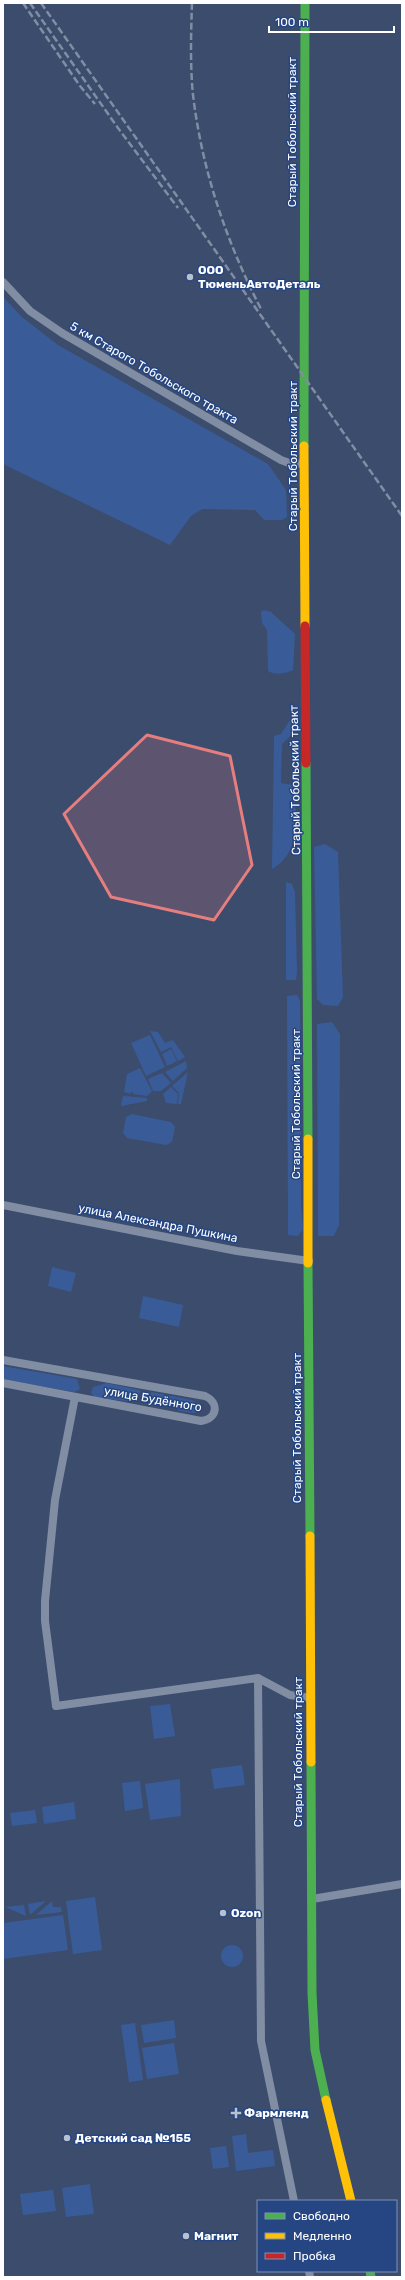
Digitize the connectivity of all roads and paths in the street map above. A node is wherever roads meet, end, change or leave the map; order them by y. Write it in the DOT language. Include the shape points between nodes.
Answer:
graph roads {
  1 [pos="305,3"];
  2 [pos="3,282"];
  3 [pos="304,464"];
  4 [pos="3,1205"];
  5 [pos="309,1262"];
  6 [pos="3,1360"];
  7 [pos="3,1383"];
  8 [pos="75,1397"];
  9 [pos="258,1678"];
  10 [pos="310,1698"];
  11 [pos="402,1884"];
  12 [pos="312,1899"];
  13 [pos="294,2200"];
  14 [pos="351,2200"];
  1 -- 3 [label="street, Старый Тобольский тракт"];
  2 -- 3 [label="street, 5 км Старого Тобольского тракта" via="30,311 62,333 281,460"];
  3 -- 5 [label="street, Старый Тобольский тракт"];
  4 -- 5 [label="street, улица Александра Пушкина" via="237,1251"];
  5 -- 10 [label="street, Старый Тобольский тракт"];
  6 -- 8 [label="street, улица Будённого" via="205,1396 215,1404 215,1411 212,1417 201,1421"];
  7 -- 8 [label="street, улица Будённого"];
  8 -- 9 [label="street" via="55,1500 45,1601 45,1621 56,1706"];
  9 -- 10 [label="street" via="290,1695"];
  9 -- 13 [label="street" via="261,2041"];
  10 -- 12 [label="street, Старый Тобольский тракт"];
  11 -- 12 [label="street"];
  12 -- 14 [label="street, Старый Тобольский тракт" via="315,2050 330,2126"];
}
